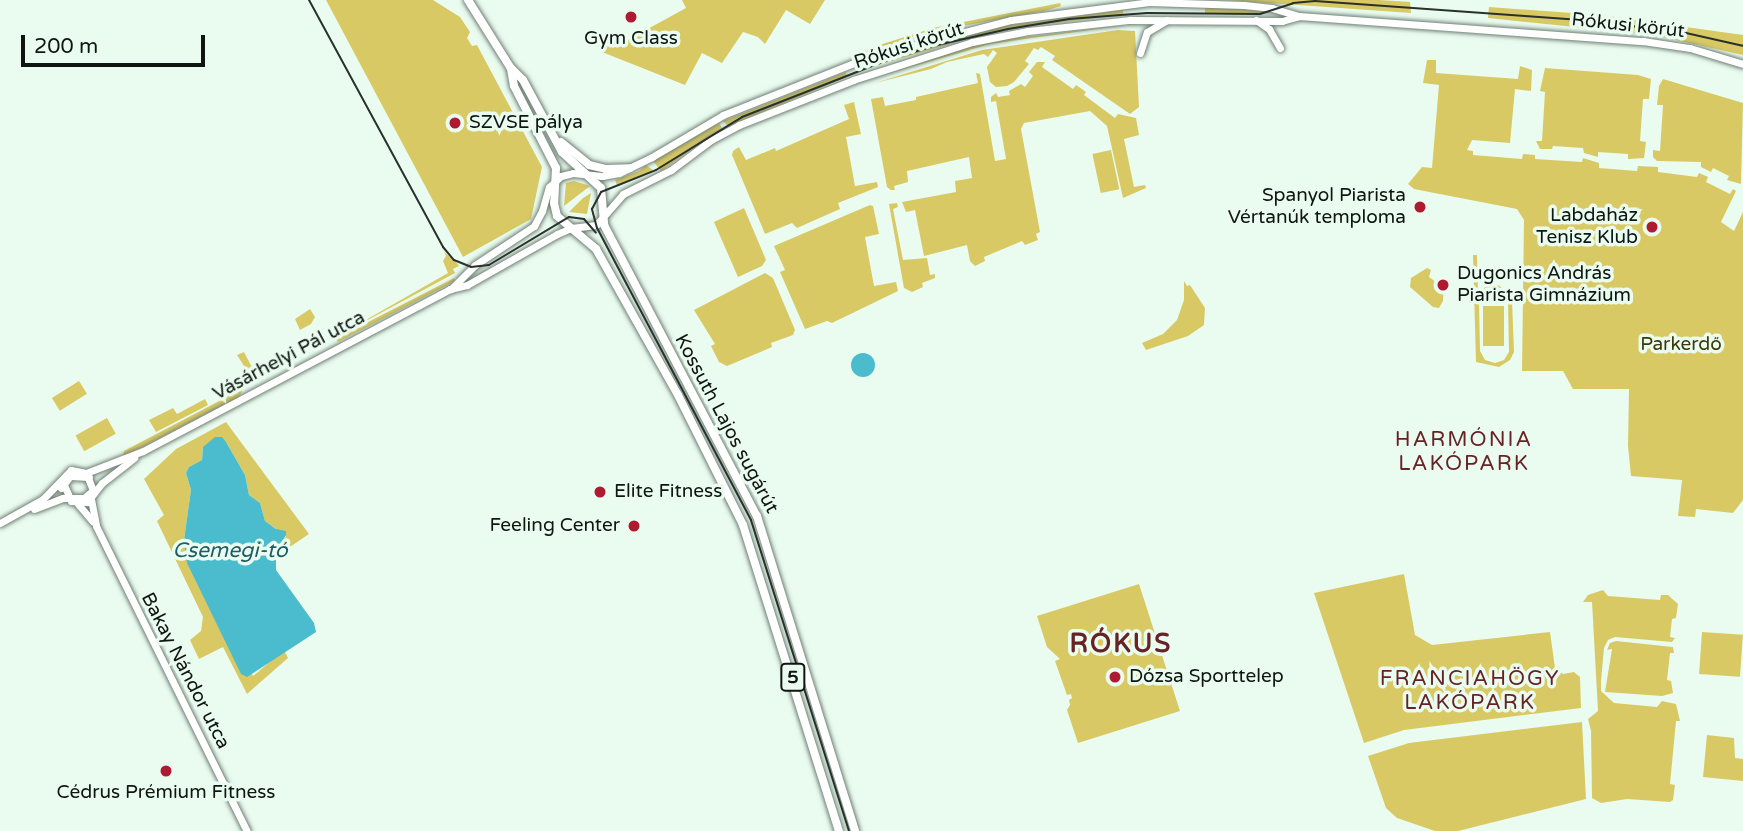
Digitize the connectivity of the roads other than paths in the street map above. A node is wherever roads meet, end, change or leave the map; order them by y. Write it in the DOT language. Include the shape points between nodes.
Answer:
graph roads {
  1 [pos="468,0"];
  2 [pos="1274,8"];
  3 [pos="1299,16"];
  4 [pos="1170,19"];
  5 [pos="1255,20"];
  6 [pos="1282,21"];
  7 [pos="1280,48"];
  8 [pos="1140,53"];
  9 [pos="1743,64"];
  10 [pos="510,67"];
  11 [pos="547,126"];
  12 [pos="629,168"];
  13 [pos="587,175"];
  14 [pos="557,178"];
  15 [pos="602,222"];
  16 [pos="570,228"];
  17 [pos="450,289"];
  18 [pos="143,451"];
  19 [pos="112,474"];
  20 [pos="88,475"];
  21 [pos="64,485"];
  22 [pos="91,494"];
  23 [pos="68,498"];
  24 [pos="43,499"];
  25 [pos="78,504"];
  26 [pos="26,511"];
  27 [pos="0,523"];
  28 [pos="96,525"];
  29 [pos="247,831"];
  30 [pos="839,831"];
  31 [pos="855,831"];
  1 -- 10 [label="main road, Kossuth Lajos sugárút / 5"];
  2 -- 3 [label="main road, Rókusi körút"];
  2 -- 6 [label="main road"];
  2 -- 12 [label="main road, Rókusi körút" via="1149,2 1011,20 939,36 869,57 749,104"];
  3 -- 6 [label="main road, Rókusi körút"];
  3 -- 9 [label="main road, Rókusi körút" via="1643,41 1690,48"];
  4 -- 5 [label="main road, Rókusi körút"];
  4 -- 8 [label="main road" via="1147,32"];
  4 -- 15 [label="main road, Rókusi körút" via="1002,35 853,80 718,136 671,170 623,194"];
  5 -- 6 [label="main road, Rókusi körút"];
  5 -- 7 [label="main road" via="1269,29"];
  10 -- 11 [label="main road, Kossuth Lajos sugárút / 5" via="523,80"];
  10 -- 14 [label="main road, Kossuth Lajos sugárút / 5" via="514,86 550,153"];
  11 -- 12 [label="main road" via="569,152 589,165"];
  11 -- 13 [label="main road, Kossuth Lajos sugárút / 5" via="566,157"];
  12 -- 13 [label="main road, Rókusi körút" via="610,175"];
  13 -- 14 [label="main road, Rókusi körút"];
  13 -- 15 [label="main road, Kossuth Lajos sugárút / 5" via="603,193"];
  14 -- 16 [label="main road, Kossuth Lajos sugárút / 5" via="554,208"];
  14 -- 17 [label="main road, Vásárhelyi Pál utca" via="534,226 475,265"];
  15 -- 16 [label="main road"];
  15 -- 31 [label="main road, Kossuth Lajos sugárút / 5" via="760,524"];
  16 -- 17 [label="main road, Vásárhelyi Pál utca" via="467,285"];
  16 -- 30 [label="main road, Kossuth Lajos sugárút / 5" via="590,241 600,256 684,406 743,525"];
  17 -- 18 [label="main road, Vásárhelyi Pál utca"];
  18 -- 19 [label="main road, Vásárhelyi Pál utca"];
  18 -- 20 [label="main road, Vásárhelyi Pál utca"];
  19 -- 22 [label="main road, Vásárhelyi Pál utca"];
  19 -- 22 [label="main road, Vásárhelyi Pál utca"];
  20 -- 21 [label="main road, Vásárhelyi Pál utca" via="72,476"];
  20 -- 22 [label="main road"];
  20 -- 24 [label="main road, Vásárhelyi Pál utca" via="77,469 68,471"];
  21 -- 23 [label="main road"];
  21 -- 24 [label="main road, Vásárhelyi Pál utca"];
  22 -- 23 [label="main road, Vásárhelyi Pál utca"];
  22 -- 25 [label="main road, Vásárhelyi Pál utca"];
  22 -- 28 [label="main road, Bakay Nándor utca"];
  23 -- 25 [label="main road"];
  23 -- 26 [label="main road, Vásárhelyi Pál utca"];
  24 -- 26 [label="main road, Vásárhelyi Pál utca"];
  25 -- 28 [label="main road, Bakay Nándor utca"];
  26 -- 27 [label="main road, Vásárhelyi Pál utca"];
  28 -- 29 [label="main road, Bakay Nándor utca"];
}
